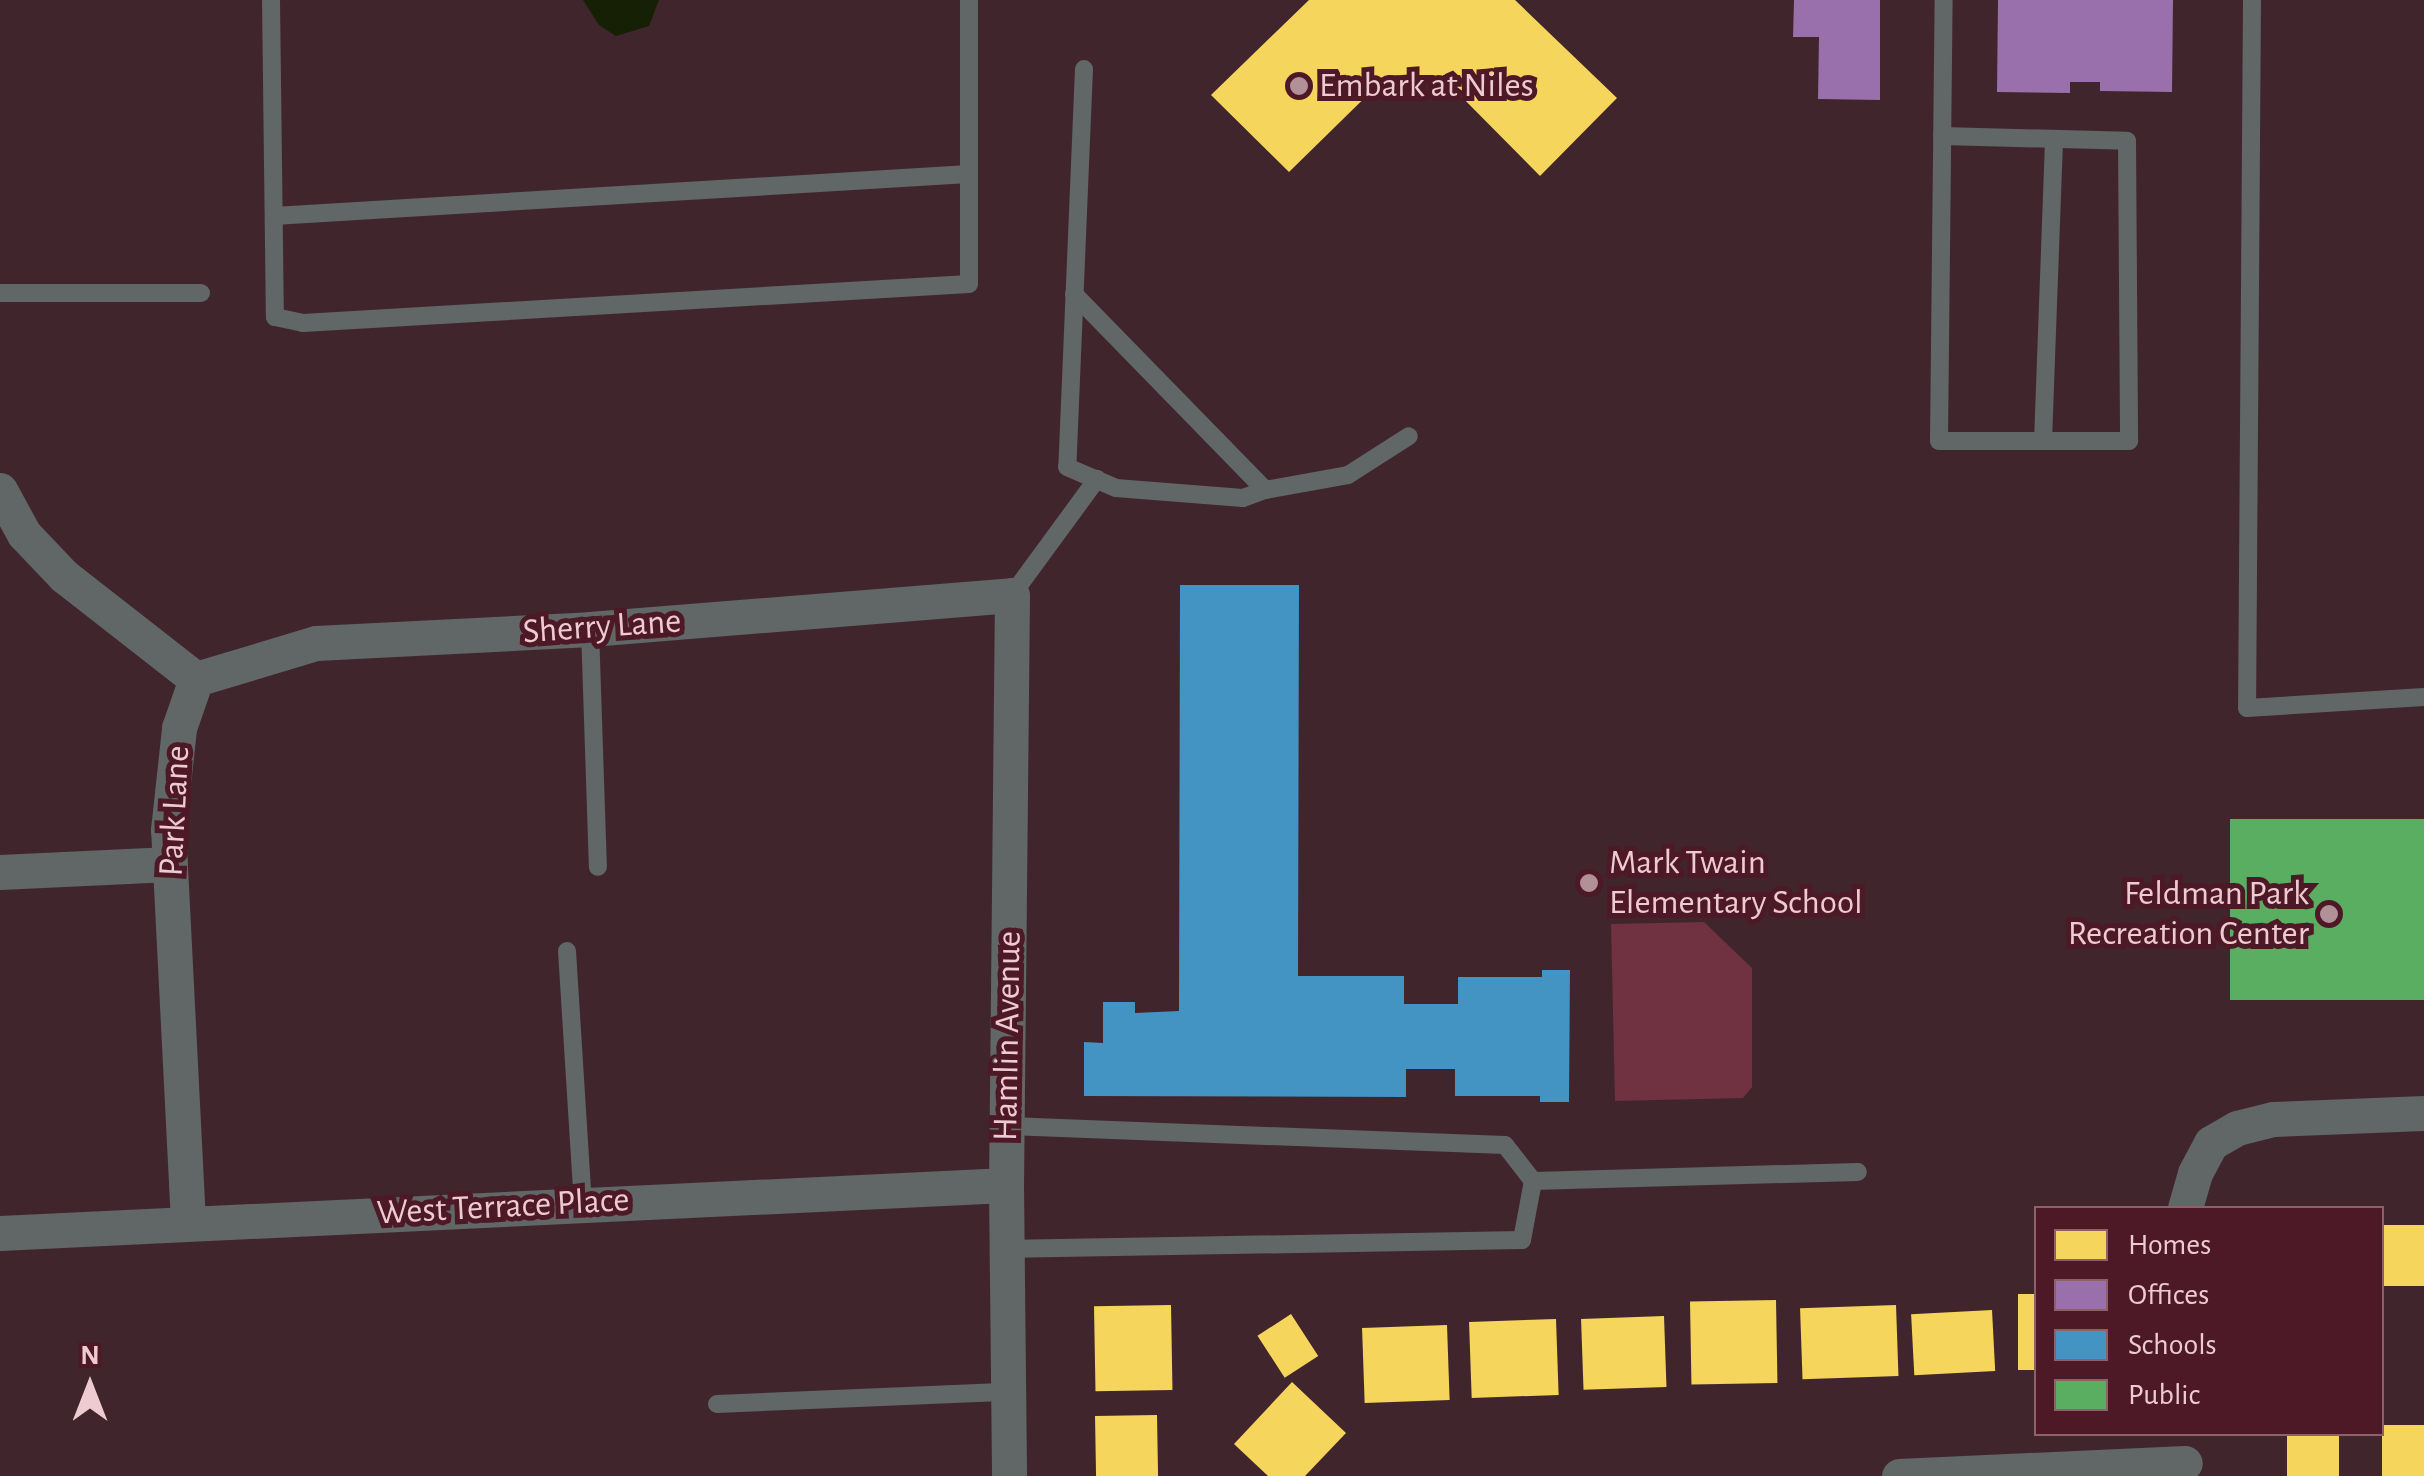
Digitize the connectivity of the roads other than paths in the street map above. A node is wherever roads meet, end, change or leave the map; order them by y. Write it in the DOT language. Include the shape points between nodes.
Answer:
graph roads {
  1 [pos="271,0"];
  2 [pos="970,0"];
  3 [pos="1944,0"];
  4 [pos="2252,0"];
  5 [pos="1084,69"];
  6 [pos="1942,136"];
  7 [pos="2054,140"];
  8 [pos="969,174"];
  9 [pos="274,216"];
  10 [pos="0,293"];
  11 [pos="202,293"];
  12 [pos="1074,294"];
  13 [pos="1409,436"];
  14 [pos="2042,441"];
  15 [pos="1097,479"];
  16 [pos="0,490"];
  17 [pos="1265,490"];
  18 [pos="1012,595"];
  19 [pos="590,629"];
  20 [pos="196,680"];
  21 [pos="2424,698"];
  22 [pos="170,864"];
  23 [pos="598,867"];
  24 [pos="0,872"];
  25 [pos="567,951"];
  26 [pos="2424,1113"];
  27 [pos="1007,1126"];
  28 [pos="1858,1172"];
  29 [pos="1533,1180"];
  30 [pos="1006,1185"];
  31 [pos="582,1204"];
  32 [pos="2187,1206"];
  33 [pos="188,1222"];
  34 [pos="0,1233"];
  35 [pos="1007,1249"];
  36 [pos="1008,1392"];
  37 [pos="717,1404"];
  38 [pos="2185,1458"];
  39 [pos="1009,1476"];
  40 [pos="1898,1476"];
  1 -- 9 [label="lane"];
  2 -- 8 [label="lane"];
  3 -- 6 [label="lane"];
  4 -- 21 [label="lane" via="2247,708"];
  5 -- 12 [label="lane"];
  6 -- 7 [label="lane"];
  6 -- 14 [label="lane" via="1939,441"];
  7 -- 14 [label="lane"];
  7 -- 14 [label="lane" via="2128,141 2129,441"];
  8 -- 9 [label="lane"];
  8 -- 9 [label="lane" via="969,284 303,323 275,317"];
  10 -- 11 [label="lane"];
  12 -- 15 [label="lane" via="1067,467"];
  12 -- 17 [label="lane"];
  13 -- 17 [label="lane" via="1348,476"];
  15 -- 17 [label="lane" via="1116,488 1243,498"];
  15 -- 18 [label="lane"];
  16 -- 20 [label="street" via="24,534 64,576"];
  18 -- 19 [label="street, Sherry Lane"];
  18 -- 27 [label="street, Hamlin Avenue"];
  19 -- 20 [label="street, Sherry Lane" via="316,643"];
  19 -- 23 [label="lane"];
  20 -- 22 [label="street, Park Lane" via="170,783"];
  22 -- 24 [label="street"];
  22 -- 33 [label="street, Park Lane"];
  25 -- 31 [label="lane"];
  26 -- 32 [label="street" via="2273,1119 2237,1128 2211,1143"];
  27 -- 29 [label="lane" via="1505,1144"];
  27 -- 30 [label="street, Hamlin Avenue"];
  28 -- 29 [label="lane"];
  29 -- 35 [label="lane" via="1522,1240"];
  30 -- 31 [label="street, West Terrace Place"];
  30 -- 35 [label="street, Hamlin Avenue"];
  31 -- 33 [label="street, West Terrace Place"];
  33 -- 34 [label="street, West Terrace Place"];
  35 -- 36 [label="street, Hamlin Avenue"];
  36 -- 37 [label="lane"];
  36 -- 39 [label="street, Hamlin Avenue"];
  38 -- 40 [label="street"];
}
